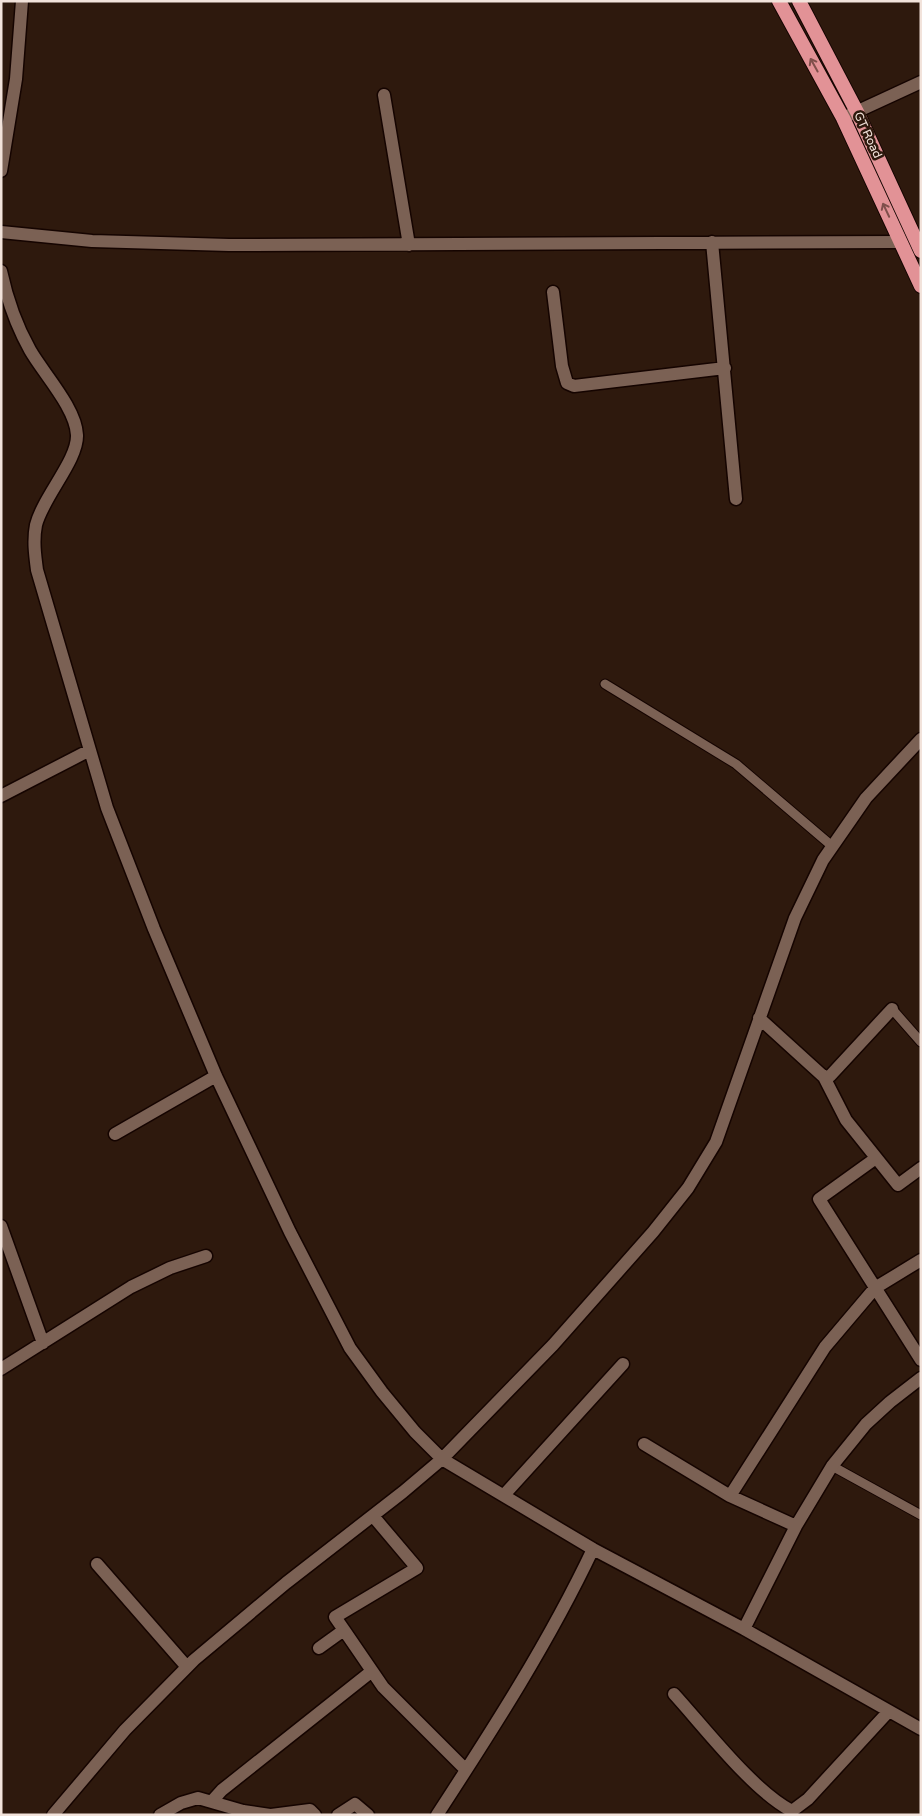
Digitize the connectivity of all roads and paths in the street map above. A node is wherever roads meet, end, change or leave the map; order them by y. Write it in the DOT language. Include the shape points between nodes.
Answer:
graph roads {
  1 [pos="22,1"];
  2 [pos="778,1"];
  3 [pos="799,1"];
  4 [pos="921,82"];
  5 [pos="384,94"];
  6 [pos="857,112"];
  7 [pos="843,118"];
  8 [pos="1,171"];
  9 [pos="1,232"];
  10 [pos="712,242"];
  11 [pos="901,242"];
  12 [pos="409,245"];
  13 [pos="921,251"];
  14 [pos="1,271"];
  15 [pos="921,286"];
  16 [pos="553,292"];
  17 [pos="725,368"];
  18 [pos="736,499"];
  19 [pos="605,684"];
  20 [pos="921,739"];
  21 [pos="88,751"];
  22 [pos="1,796"];
  23 [pos="832,846"];
  24 [pos="892,1009"];
  25 [pos="759,1018"];
  26 [pos="921,1042"];
  27 [pos="216,1076"];
  28 [pos="824,1077"];
  29 [pos="115,1134"];
  30 [pos="876,1158"];
  31 [pos="921,1168"];
  32 [pos="1,1226"];
  33 [pos="206,1256"];
  34 [pos="921,1260"];
  35 [pos="875,1288"];
  36 [pos="43,1342"];
  37 [pos="921,1360"];
  38 [pos="623,1364"];
  39 [pos="1,1369"];
  40 [pos="921,1378"];
  41 [pos="644,1444"];
  42 [pos="442,1459"];
  43 [pos="832,1466"];
  44 [pos="504,1496"];
  45 [pos="730,1496"];
  46 [pos="373,1516"];
  47 [pos="921,1516"];
  48 [pos="796,1526"];
  49 [pos="593,1549"];
  50 [pos="97,1564"];
  51 [pos="344,1630"];
  52 [pos="744,1630"];
  53 [pos="319,1648"];
  54 [pos="187,1667"];
  55 [pos="372,1672"];
  56 [pos="674,1694"];
  57 [pos="889,1711"];
  58 [pos="921,1729"];
  59 [pos="466,1770"];
  60 [pos="212,1801"];
  61 [pos="53,1815"];
  62 [pos="160,1815"];
  63 [pos="271,1815"];
  64 [pos="314,1815"];
  65 [pos="338,1815"];
  66 [pos="368,1815"];
  67 [pos="437,1815"];
  1 -- 8 [label="street" via="16,79"];
  7 -- 2 [label="highway, GT Road, one-way"];
  3 -- 6 [label="highway, GT Road"];
  4 -- 6 [label="street"];
  5 -- 12 [label="street"];
  6 -- 7 [label="street"];
  6 -- 13 [label="highway, GT Road"];
  11 -- 7 [label="highway, GT Road, one-way"];
  9 -- 12 [label="street" via="92,241"];
  10 -- 11 [label="street"];
  10 -- 12 [label="street"];
  10 -- 17 [label="street"];
  11 -- 15 [label="highway, GT Road"];
  14 -- 21 [label="street" via="15,320 30,350 67,407 77,436 74,450 36,524 34,545 37,570"];
  16 -- 17 [label="street" via="567,383 574,386"];
  17 -- 18 [label="street"];
  19 -- 23 [label="lane" via="736,764"];
  20 -- 23 [label="street" via="866,798"];
  21 -- 22 [label="street"];
  21 -- 27 [label="street" via="154,929"];
  23 -- 25 [label="street" via="795,918"];
  24 -- 26 [label="lane"];
  24 -- 28 [label="street" via="830,1076"];
  25 -- 28 [label="street"];
  25 -- 42 [label="street" via="716,1142 688,1188 553,1346"];
  27 -- 29 [label="street"];
  27 -- 42 [label="street" via="290,1232 350,1348 415,1432"];
  28 -- 30 [label="street" via="846,1120"];
  30 -- 31 [label="street" via="898,1185"];
  30 -- 35 [label="street" via="819,1199"];
  32 -- 36 [label="street"];
  33 -- 36 [label="street" via="170,1268 131,1287"];
  34 -- 35 [label="street"];
  35 -- 37 [label="street"];
  35 -- 45 [label="street" via="825,1347"];
  36 -- 39 [label="street"];
  38 -- 44 [label="street"];
  40 -- 43 [label="street" via="866,1424"];
  41 -- 45 [label="street"];
  42 -- 44 [label="street"];
  42 -- 46 [label="street"];
  43 -- 47 [label="lane"];
  43 -- 48 [label="street"];
  44 -- 49 [label="street"];
  45 -- 48 [label="street"];
  46 -- 51 [label="street" via="418,1568 335,1617"];
  46 -- 54 [label="street" via="286,1583"];
  48 -- 52 [label="street"];
  49 -- 52 [label="street"];
  49 -- 59 [label="street" via="568,1603"];
  50 -- 54 [label="street"];
  51 -- 53 [label="street"];
  51 -- 55 [label="street"];
  52 -- 57 [label="street"];
  54 -- 61 [label="street" via="125,1730"];
  55 -- 59 [label="street"];
  55 -- 60 [label="street"];
  56 -- 57 [label="street" via="756,1784 781,1806 792,1811 808,1799"];
  57 -- 58 [label="street"];
  59 -- 67 [label="street"];
  60 -- 62 [label="street" via="198,1798"];
  60 -- 63 [label="street" via="243,1811"];
  63 -- 64 [label="street" via="310,1810"];
  65 -- 66 [label="street" via="355,1804"];
}
